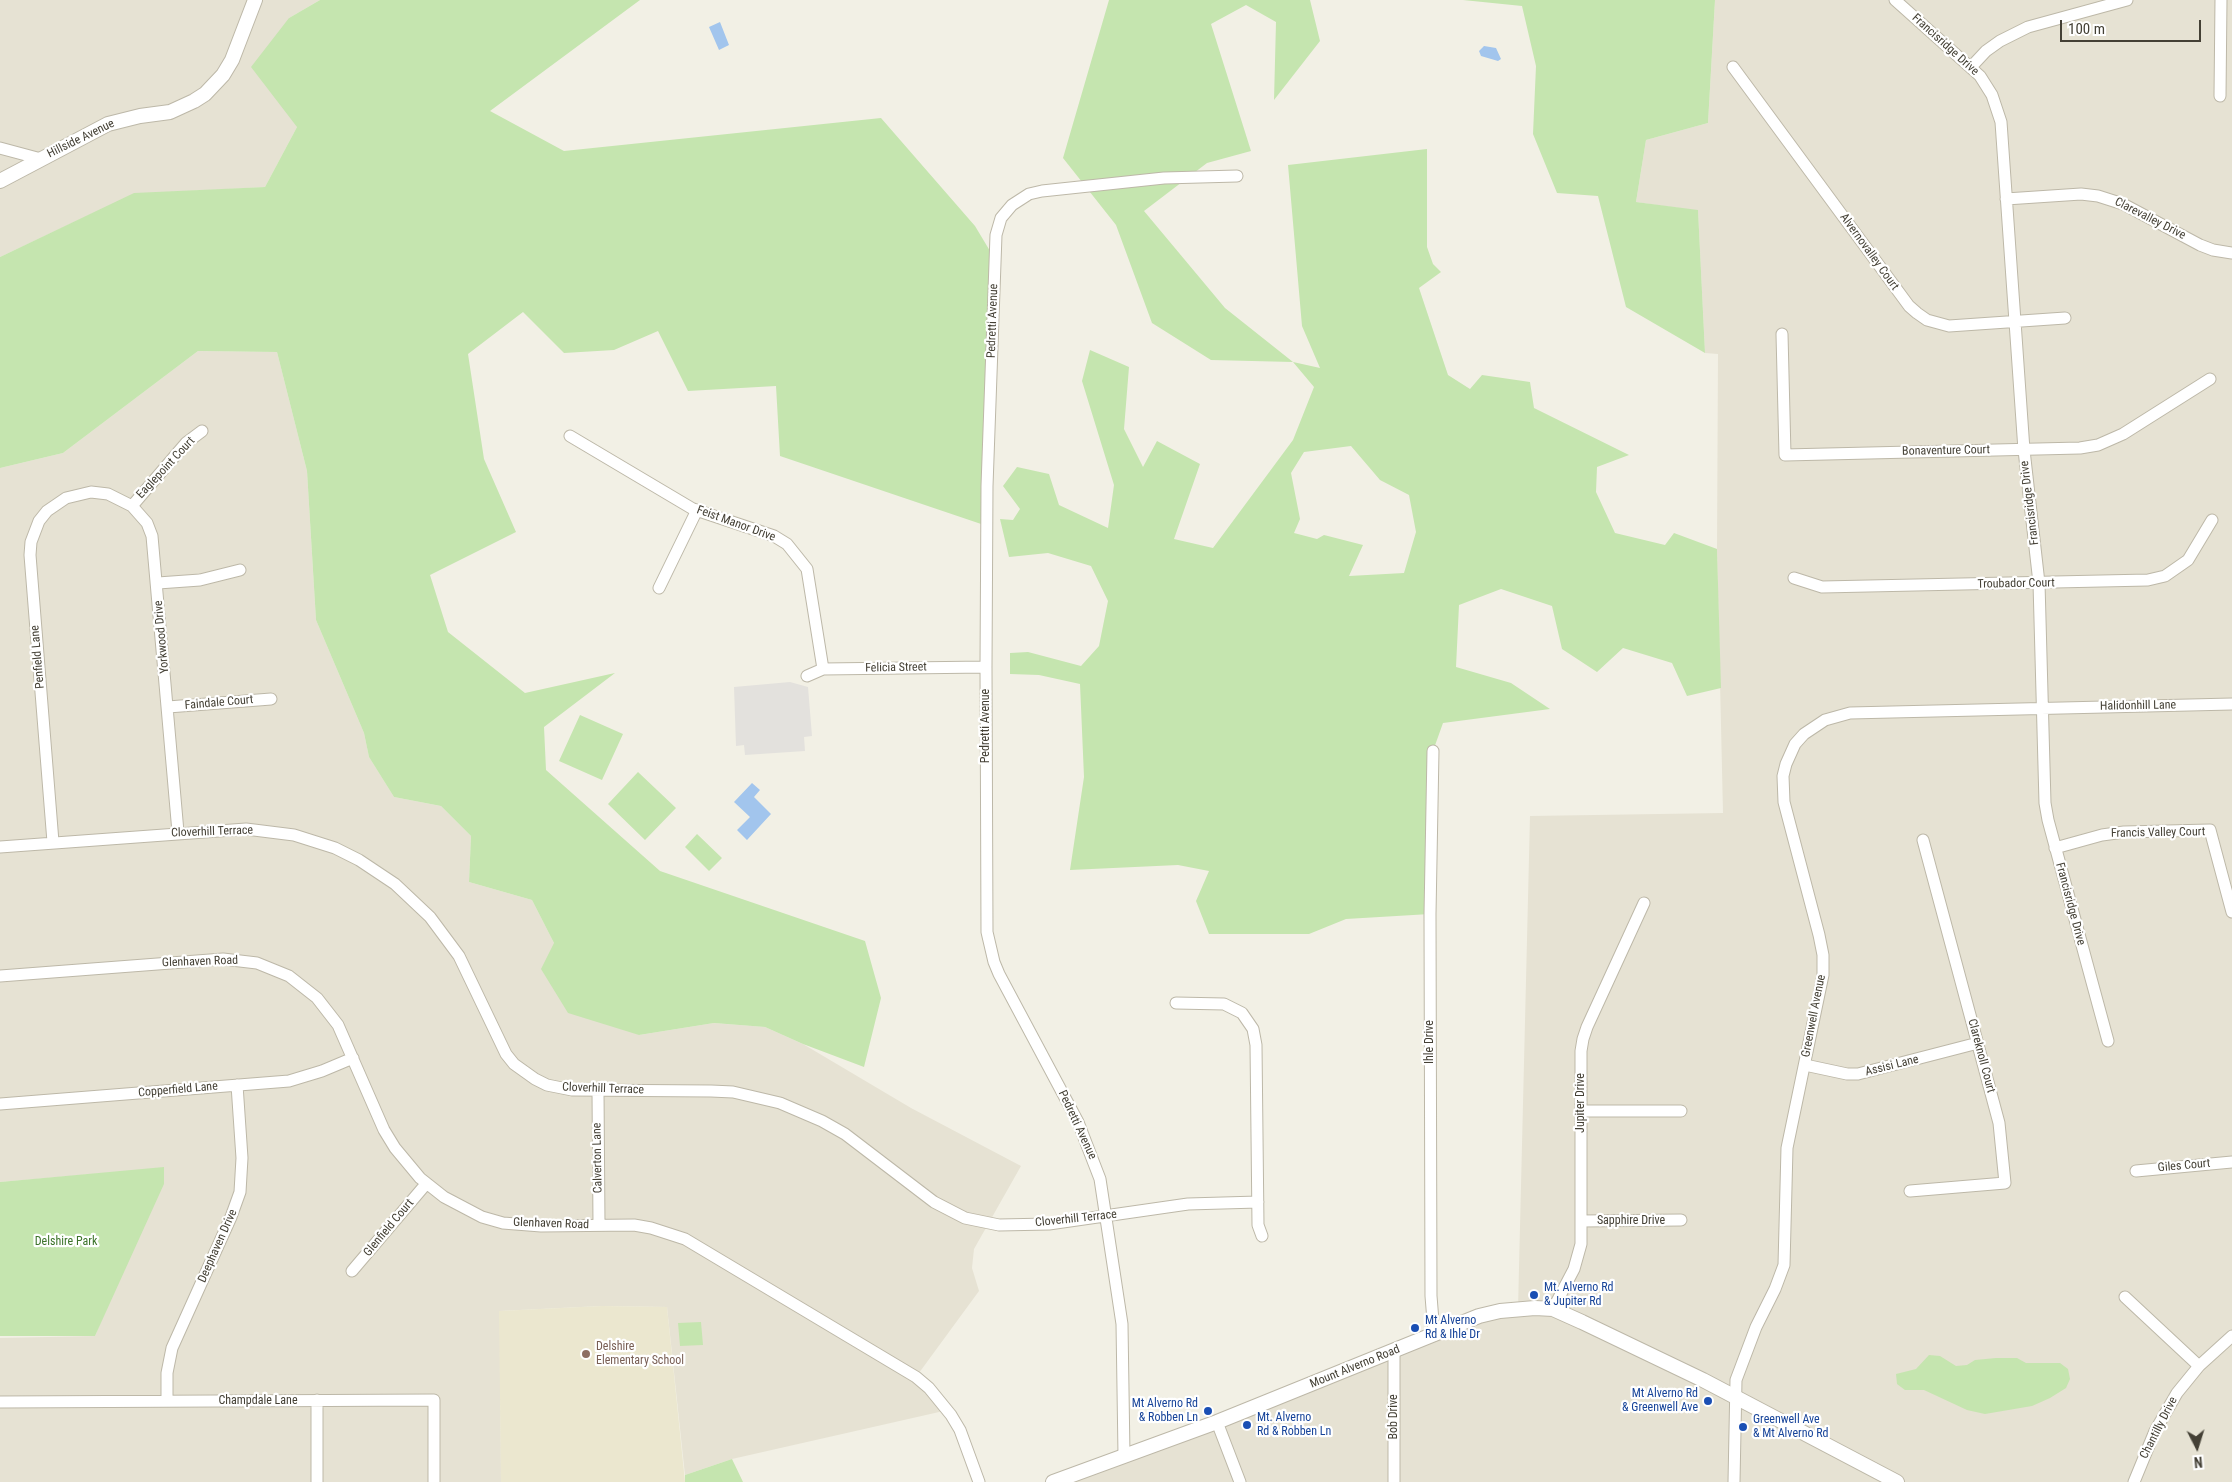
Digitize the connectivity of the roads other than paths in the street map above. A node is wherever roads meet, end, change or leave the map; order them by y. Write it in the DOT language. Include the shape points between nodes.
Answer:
graph roads {
  1 [pos="255,0"];
  2 [pos="1895,0"];
  3 [pos="2127,0"];
  4 [pos="2221,0"];
  5 [pos="1733,67"];
  6 [pos="1971,67"];
  7 [pos="2220,96"];
  8 [pos="0,148"];
  9 [pos="40,158"];
  10 [pos="1237,176"];
  11 [pos="0,181"];
  12 [pos="2006,199"];
  13 [pos="2232,253"];
  14 [pos="2065,318"];
  15 [pos="2015,322"];
  16 [pos="1782,334"];
  17 [pos="2210,379"];
  18 [pos="202,431"];
  19 [pos="570,436"];
  20 [pos="2024,450"];
  21 [pos="78,493"];
  22 [pos="132,506"];
  23 [pos="697,510"];
  24 [pos="2212,520"];
  25 [pos="240,570"];
  26 [pos="1794,578"];
  27 [pos="158,583"];
  28 [pos="2039,583"];
  29 [pos="659,588"];
  30 [pos="986,667"];
  31 [pos="823,669"];
  32 [pos="807,676"];
  33 [pos="271,699"];
  34 [pos="2232,704"];
  35 [pos="168,707"];
  36 [pos="2043,708"];
  37 [pos="1433,751"];
  38 [pos="178,832"];
  39 [pos="1923,840"];
  40 [pos="53,842"];
  41 [pos="0,846"];
  42 [pos="2055,848"];
  43 [pos="1644,903"];
  44 [pos="2232,912"];
  45 [pos="0,976"];
  46 [pos="1176,1003"];
  47 [pos="2108,1041"];
  48 [pos="1978,1043"];
  49 [pos="353,1058"];
  50 [pos="1805,1065"];
  51 [pos="237,1085"];
  52 [pos="598,1091"];
  53 [pos="0,1104"];
  54 [pos="1681,1110"];
  55 [pos="1581,1111"];
  56 [pos="2232,1162"];
  57 [pos="2136,1170"];
  58 [pos="426,1184"];
  59 [pos="1910,1191"];
  60 [pos="1258,1202"];
  61 [pos="1105,1217"];
  62 [pos="1681,1220"];
  63 [pos="1582,1221"];
  64 [pos="599,1225"];
  65 [pos="1262,1236"];
  66 [pos="352,1271"];
  67 [pos="2125,1297"];
  68 [pos="1553,1310"];
  69 [pos="1434,1333"];
  70 [pos="2232,1336"];
  71 [pos="1394,1351"];
  72 [pos="2199,1366"];
  73 [pos="1735,1397"];
  74 [pos="317,1400"];
  75 [pos="168,1401"];
  76 [pos="0,1402"];
  77 [pos="1217,1422"];
  78 [pos="1124,1455"];
  79 [pos="317,1482"];
  80 [pos="434,1482"];
  81 [pos="980,1482"];
  82 [pos="1053,1482"];
  83 [pos="1240,1482"];
  84 [pos="1394,1482"];
  85 [pos="1734,1482"];
  86 [pos="1897,1482"];
  87 [pos="2134,1482"];
  1 -- 9 [label="street, Hillside Avenue" via="232,60 205,94 170,112 108,124"];
  2 -- 6 [label="street, Francisridge Drive"];
  3 -- 6 [label="street" via="2028,27 2000,41"];
  4 -- 7 [label="street"];
  5 -- 15 [label="street, Alvernovalley Court" via="1909,306 1927,320 1949,326"];
  6 -- 12 [label="street, Francisridge Drive" via="1988,87 1998,108"];
  8 -- 9 [label="street"];
  9 -- 11 [label="street, Hillside Avenue"];
  10 -- 30 [label="street, Pedretti Avenue" via="1164,178 1042,191 1021,199 1001,218 996,234 987,486"];
  12 -- 13 [label="street, Clarevalley Drive" via="2081,194 2105,197 2200,245"];
  12 -- 15 [label="street, Francisridge Drive"];
  14 -- 15 [label="street, Alvernovalley Court"];
  15 -- 20 [label="street, Francisridge Drive"];
  16 -- 20 [label="street, Bonaventure Court" via="1785,455"];
  17 -- 20 [label="street, Bonaventure Court" via="2111,440 2080,448"];
  18 -- 22 [label="street, Eaglepoint Court" via="186,443"];
  19 -- 23 [label="street, Feist Manor Drive"];
  20 -- 28 [label="street, Francisridge Drive"];
  21 -- 22 [label="street, Yorkwood Drive" via="108,494"];
  21 -- 40 [label="street, Penfield Lane" via="58,502 39,521 30,555"];
  22 -- 27 [label="street, Yorkwood Drive" via="147,523 152,536"];
  23 -- 29 [label="street"];
  23 -- 31 [label="street, Feist Manor Drive" via="774,536 792,550 807,569"];
  24 -- 28 [label="street, Troubador Court" via="2188,560 2165,576 2148,580"];
  25 -- 27 [label="street" via="200,580"];
  26 -- 28 [label="street, Troubador Court" via="1822,588"];
  27 -- 35 [label="street, Yorkwood Drive"];
  28 -- 36 [label="street, Francisridge Drive"];
  30 -- 31 [label="street, Felicia Street"];
  30 -- 61 [label="street, Pedretti Avenue" via="989,945 999,974 1089,1146 1100,1179"];
  31 -- 32 [label="street, Felicia Street"];
  33 -- 35 [label="street, Faindale Court"];
  34 -- 36 [label="street, Halidonhill Lane"];
  35 -- 38 [label="street, Yorkwood Drive"];
  36 -- 42 [label="street, Francisridge Drive" via="2045,803"];
  36 -- 50 [label="street, Greenwell Avenue" via="1850,713 1825,720 1796,744 1783,776 1784,802 1823,955 1821,990"];
  37 -- 69 [label="street, Ihle Drive" via="1430,953 1431,1286"];
  38 -- 40 [label="street, Cloverhill Terrace"];
  38 -- 52 [label="street, Cloverhill Terrace" via="246,829 294,835 335,848 378,871 412,898 444,934 471,980 498,1042 514,1064 547,1085"];
  39 -- 48 [label="street, Clareknoll Court"];
  40 -- 41 [label="street, Cloverhill Terrace"];
  42 -- 44 [label="street, Francis Valley Court" via="2124,832 2210,830"];
  42 -- 47 [label="street, Francisridge Drive"];
  43 -- 55 [label="street, Jupiter Drive" via="1587,1027 1581,1051"];
  45 -- 49 [label="street, Glenhaven Road" via="223,959 257,963 289,976 317,998 338,1025"];
  46 -- 60 [label="street" via="1224,1004 1242,1013 1253,1029 1256,1045"];
  48 -- 50 [label="street, Assisi Lane" via="1858,1074"];
  48 -- 59 [label="street, Clareknoll Court" via="1999,1123 2005,1183"];
  49 -- 51 [label="street, Copperfield Lane" via="289,1081"];
  49 -- 58 [label="street, Glenhaven Road" via="387,1136"];
  50 -- 73 [label="street, Greenwell Avenue" via="1788,1148 1784,1264 1739,1367"];
  51 -- 53 [label="street, Copperfield Lane"];
  51 -- 75 [label="street, Deephaven Drive" via="242,1158 240,1192 172,1348"];
  52 -- 61 [label="street, Cloverhill Terrace" via="733,1092 780,1103 845,1134 934,1202 957,1215 982,1222 1049,1224"];
  52 -- 64 [label="street, Calverton Lane"];
  54 -- 55 [label="street"];
  55 -- 63 [label="street, Jupiter Drive"];
  56 -- 57 [label="street, Giles Court"];
  58 -- 64 [label="street, Glenhaven Road" via="462,1208 503,1223"];
  58 -- 66 [label="street, Glenfield Court"];
  60 -- 61 [label="street, Cloverhill Terrace" via="1188,1204"];
  60 -- 65 [label="street" via="1258,1225"];
  61 -- 78 [label="street, Pedretti Avenue" via="1122,1324"];
  62 -- 63 [label="street, Sapphire Drive"];
  63 -- 68 [label="street, Jupiter Drive" via="1578,1257"];
  64 -- 81 [label="street, Glenhaven Road" via="652,1228 685,1239 916,1377 951,1415"];
  67 -- 72 [label="street"];
  68 -- 69 [label="street, Mount Alverno Road" via="1500,1311"];
  68 -- 73 [label="street, Mount Alverno Road"];
  69 -- 71 [label="street, Mount Alverno Road"];
  70 -- 72 [label="street, Chantilly Drive"];
  71 -- 77 [label="street, Mount Alverno Road"];
  71 -- 84 [label="street, Bob Drive"];
  72 -- 87 [label="street, Chantilly Drive" via="2165,1411"];
  73 -- 85 [label="street, Greenwell Avenue"];
  73 -- 86 [label="street, Mount Alverno Road"];
  74 -- 75 [label="street, Champdale Lane"];
  74 -- 79 [label="street"];
  74 -- 80 [label="street, Champdale Lane" via="434,1400"];
  75 -- 76 [label="street, Champdale Lane"];
  77 -- 78 [label="street, Mount Alverno Road"];
  77 -- 83 [label="street"];
  78 -- 82 [label="street, Mount Alverno Road"];
}
